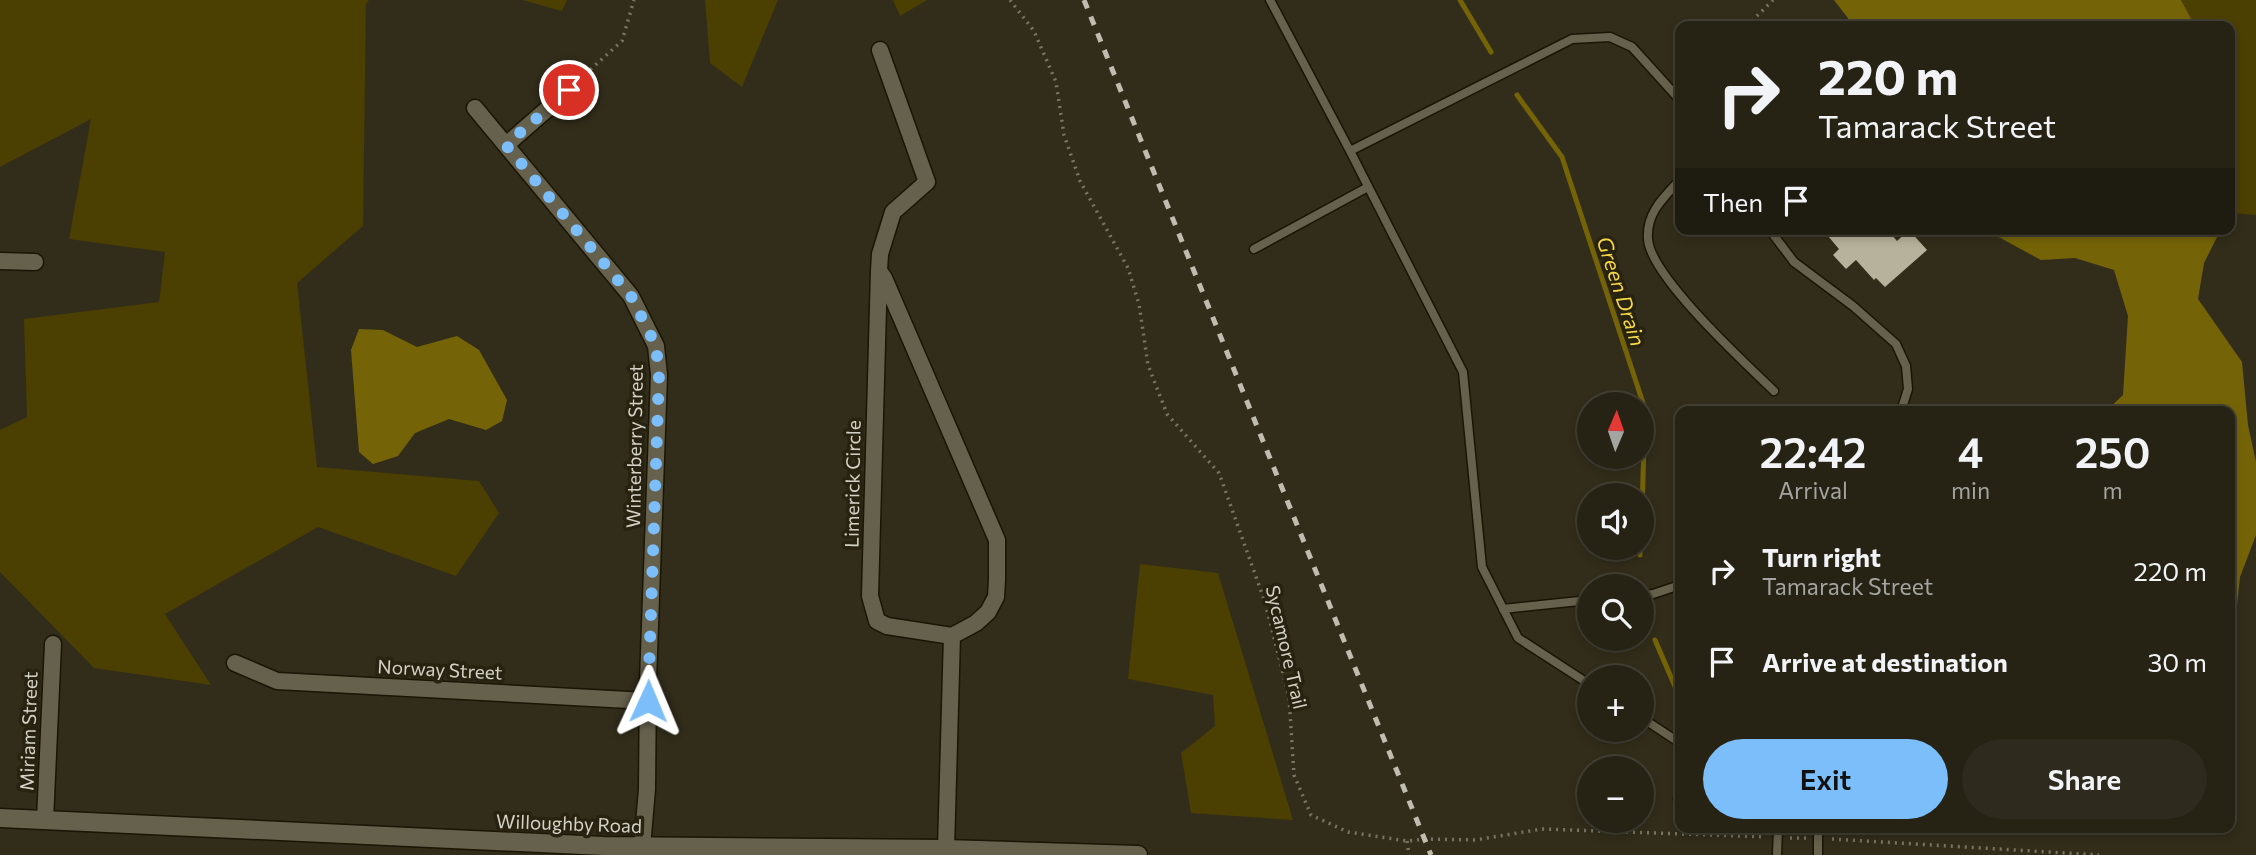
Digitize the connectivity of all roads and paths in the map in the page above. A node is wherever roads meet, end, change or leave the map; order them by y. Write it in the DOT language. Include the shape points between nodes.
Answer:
graph roads {
  1 [pos="634,0"];
  2 [pos="1010,0"];
  3 [pos="1270,0"];
  4 [pos="1773,0"];
  5 [pos="1752,21"];
  6 [pos="880,50"];
  7 [pos="569,90"];
  8 [pos="1675,94"];
  9 [pos="475,108"];
  10 [pos="506,145"];
  11 [pos="1350,151"];
  12 [pos="1675,186"];
  13 [pos="1368,187"];
  14 [pos="1774,235"];
  15 [pos="1254,249"];
  16 [pos="0,261"];
  17 [pos="35,262"];
  18 [pos="879,271"];
  19 [pos="1774,391"];
  20 [pos="1903,406"];
  21 [pos="1675,587"];
  22 [pos="1654,594"];
  23 [pos="1577,601"];
  24 [pos="1503,609"];
  25 [pos="951,636"];
  26 [pos="53,644"];
  27 [pos="235,663"];
  28 [pos="1577,676"];
  29 [pos="648,701"];
  30 [pos="1654,726"];
  31 [pos="1675,740"];
  32 [pos="0,818"];
  33 [pos="45,820"];
  34 [pos="1675,831"];
  35 [pos="1778,833"];
  36 [pos="1784,833"];
  37 [pos="1818,833"];
  38 [pos="1818,839"];
  39 [pos="1407,841"];
  40 [pos="642,847"];
  41 [pos="946,849"];
  42 [pos="1138,855"];
  43 [pos="1409,855"];
  44 [pos="1777,855"];
  45 [pos="1818,855"];
  46 [pos="2099,855"];
  1 -- 7 [label="path" via="622,41"];
  2 -- 39 [label="path, Sycamore Trail" via="1034,31 1056,82 1064,135 1080,181 1128,268 1139,304 1148,365 1167,414 1219,473 1224,486 1265,602 1289,696 1294,775 1311,815 1348,832"];
  3 -- 11 [label="lane"];
  4 -- 5 [label="path"];
  6 -- 18 [label="street, Limerick Circle" via="927,182 893,212"];
  7 -- 10 [label="street"];
  8 -- 11 [label="lane" via="1632,47 1610,37 1572,39"];
  9 -- 10 [label="street, Winterberry Street"];
  10 -- 29 [label="street, Winterberry Street" via="631,296 656,346 659,375"];
  11 -- 13 [label="lane"];
  12 -- 19 [label="lane" via="1654,209 1650,249 1670,282"];
  13 -- 15 [label="lane"];
  13 -- 24 [label="lane" via="1463,372 1482,567"];
  14 -- 20 [label="lane" via="1794,262 1896,344 1906,366 1908,389"];
  16 -- 17 [label="street"];
  18 -- 25 [label="street" via="998,540 996,597 984,617"];
  18 -- 25 [label="street, Limerick Circle" via="872,609 877,621 887,626"];
  21 -- 22 [label="lane"];
  23 -- 24 [label="lane"];
  24 -- 28 [label="lane" via="1518,638"];
  25 -- 41 [label="street"];
  26 -- 33 [label="street, Miriam Street"];
  27 -- 29 [label="street, Norway Street" via="277,681"];
  29 -- 40 [label="street, Winterberry Street"];
  30 -- 31 [label="lane"];
  32 -- 33 [label="street, Willoughby Road"];
  33 -- 40 [label="street, Willoughby Road"];
  34 -- 39 [label="path, Sycamore Trail" via="1542,830 1475,839"];
  35 -- 44 [label="lane"];
  36 -- 38 [label="path, Sycamore Trail"];
  37 -- 38 [label="lane"];
  38 -- 45 [label="lane"];
  38 -- 46 [label="path, Sycamore Trail"];
  39 -- 43 [label="path"];
  40 -- 41 [label="street, Willoughby Road"];
  41 -- 42 [label="street, Willoughby Road"];
}
